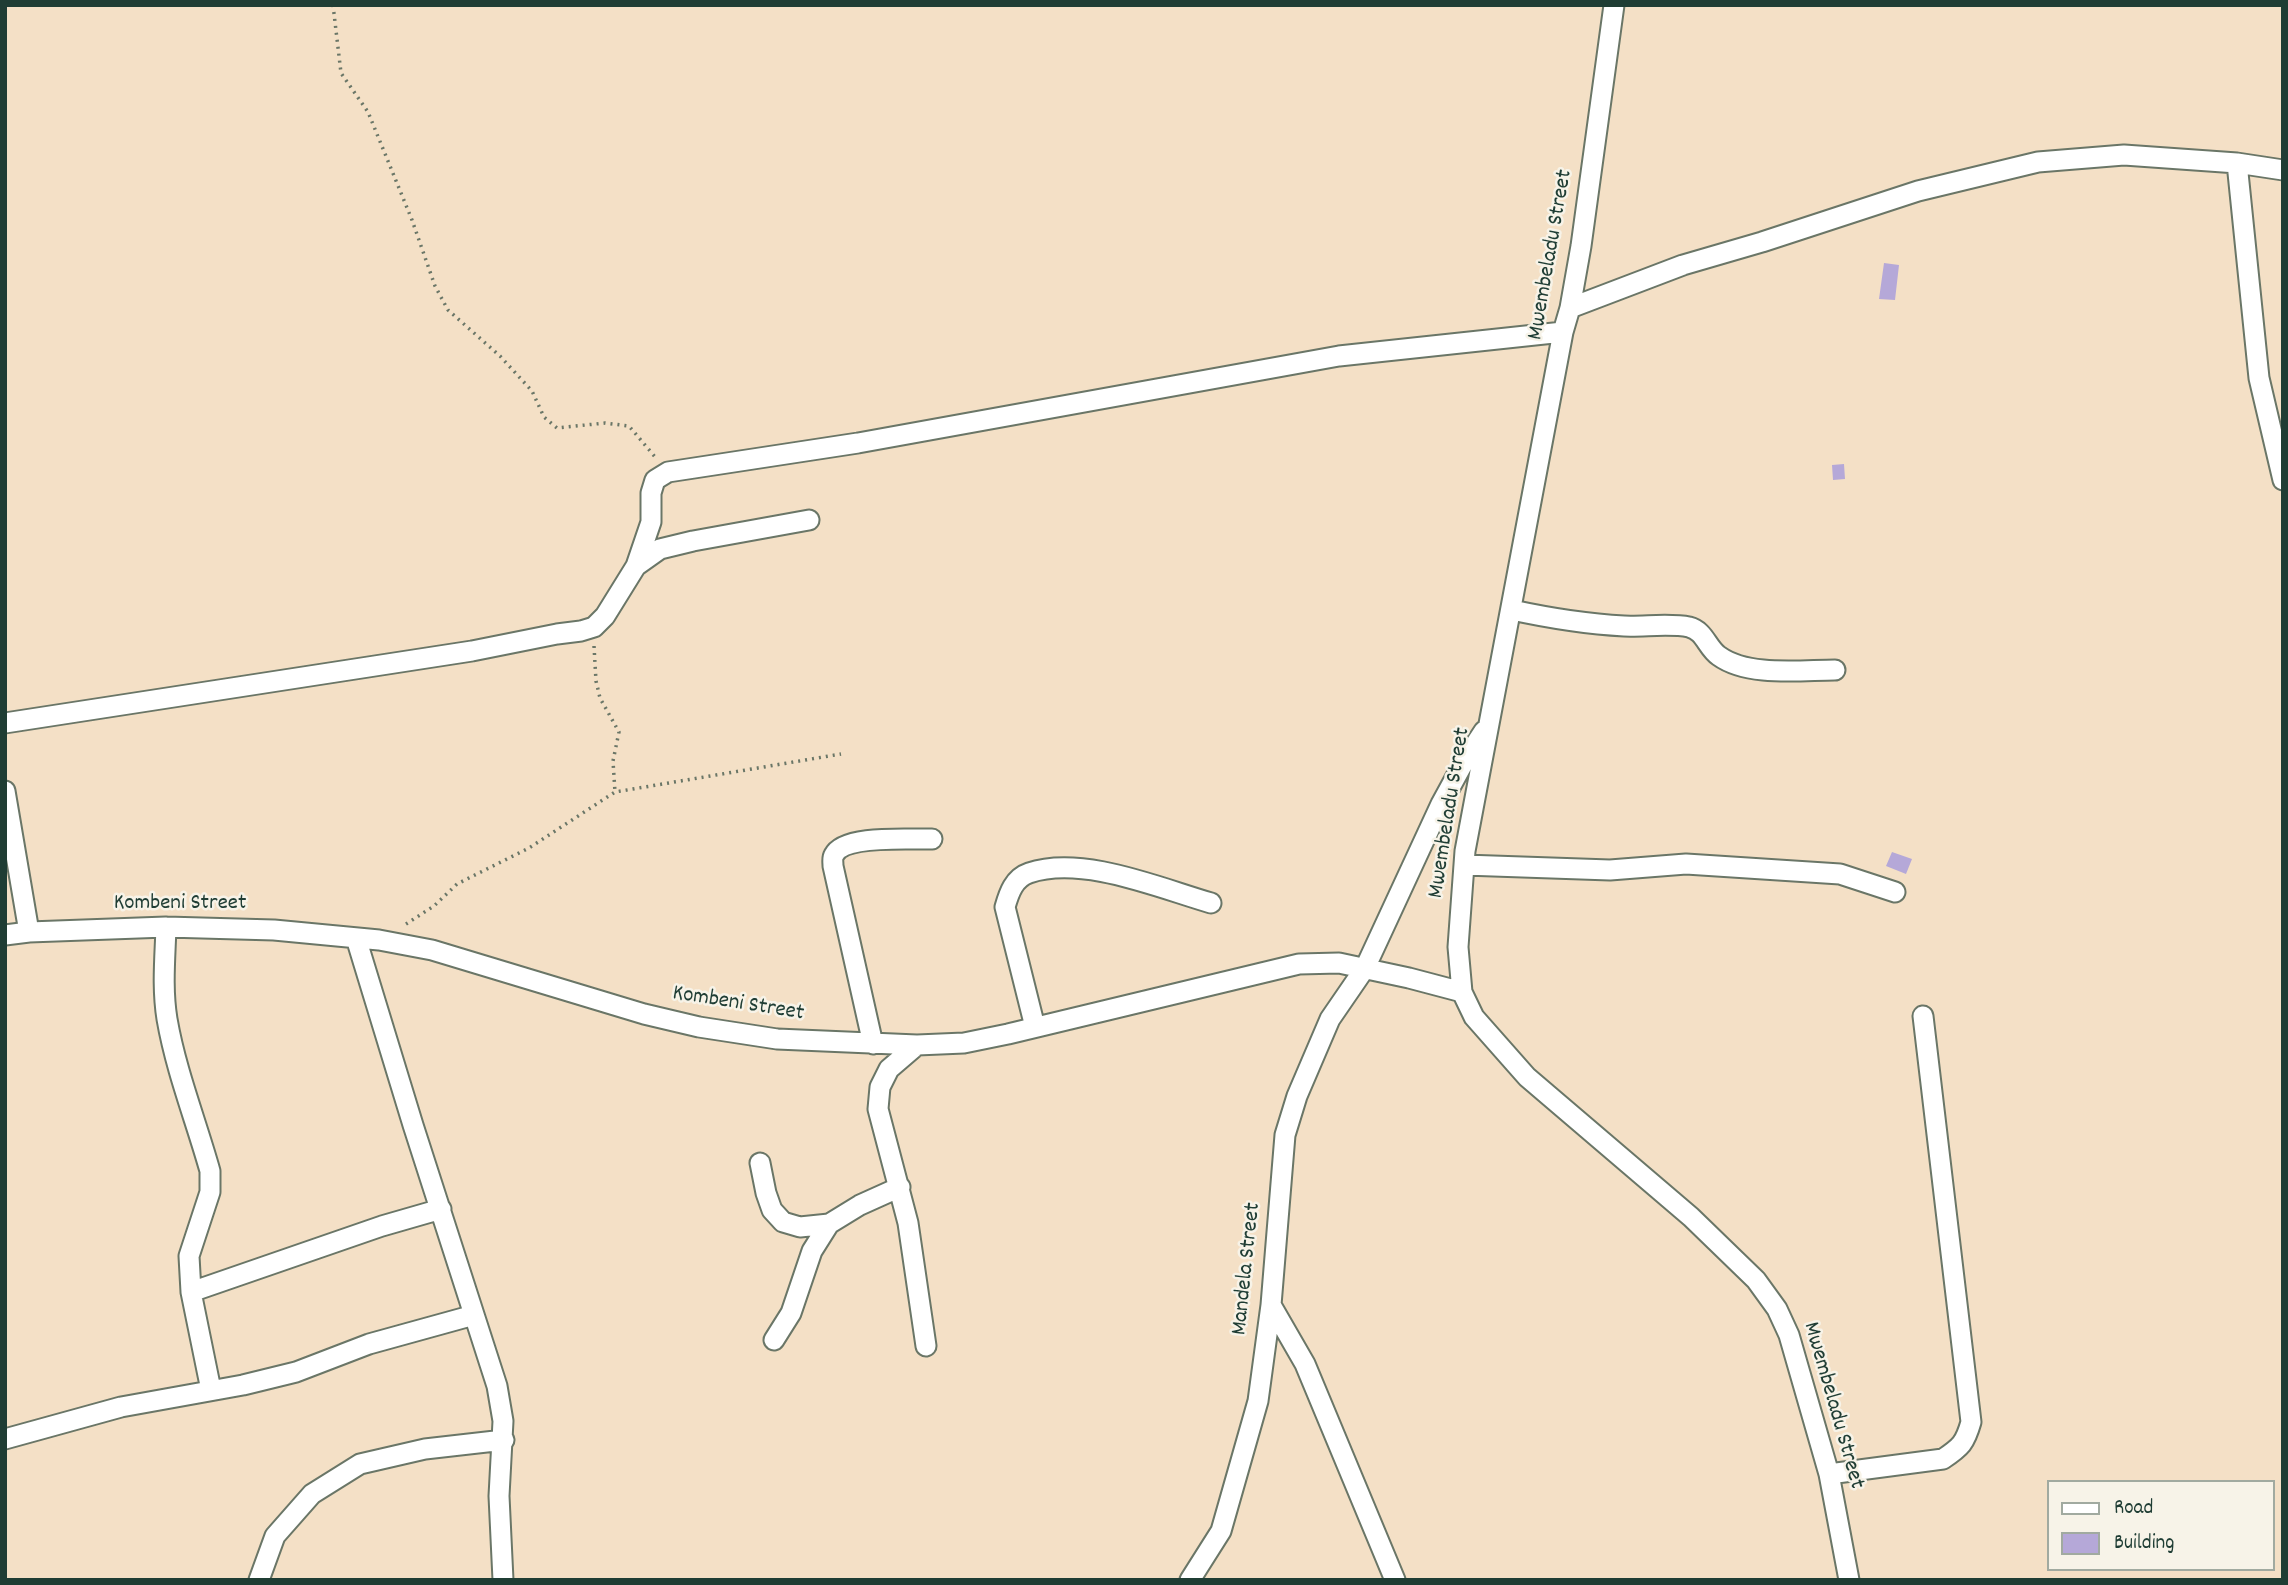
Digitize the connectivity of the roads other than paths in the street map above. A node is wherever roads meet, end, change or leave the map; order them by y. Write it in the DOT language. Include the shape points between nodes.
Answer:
graph roads {
  1 [pos="1614,5"];
  2 [pos="2237,163"];
  3 [pos="2283,170"];
  4 [pos="1570,308"];
  5 [pos="1563,331"];
  6 [pos="2283,480"];
  7 [pos="808,520"];
  8 [pos="636,566"];
  9 [pos="1512,610"];
  10 [pos="1835,670"];
  11 [pos="5,723"];
  12 [pos="1488,726"];
  13 [pos="5,791"];
  14 [pos="932,839"];
  15 [pos="1464,864"];
  16 [pos="1895,892"];
  17 [pos="1211,903"];
  18 [pos="166,927"];
  19 [pos="29,932"];
  20 [pos="5,935"];
  21 [pos="356,938"];
  22 [pos="1365,968"];
  23 [pos="1462,992"];
  24 [pos="1923,1016"];
  25 [pos="1035,1027"];
  26 [pos="873,1044"];
  27 [pos="917,1045"];
  28 [pos="760,1163"];
  29 [pos="900,1187"];
  30 [pos="441,1209"];
  31 [pos="829,1224"];
  32 [pos="191,1292"];
  33 [pos="1271,1305"];
  34 [pos="474,1315"];
  35 [pos="774,1340"];
  36 [pos="926,1346"];
  37 [pos="211,1390"];
  38 [pos="5,1439"];
  39 [pos="504,1440"];
  40 [pos="1829,1474"];
  41 [pos="259,1580"];
  42 [pos="503,1580"];
  43 [pos="1190,1580"];
  44 [pos="1395,1580"];
  45 [pos="1849,1580"];
  1 -- 4 [label="street, Mwembeladu Street"];
  2 -- 3 [label="street"];
  2 -- 4 [label="street" via="2124,155 2038,162 1918,191 1683,265"];
  2 -- 6 [label="street" via="2259,378"];
  4 -- 5 [label="street, Mwembeladu Street"];
  5 -- 8 [label="street" via="1339,356 858,443 668,472 655,480 651,522"];
  5 -- 9 [label="street, Mwembeladu Street"];
  7 -- 8 [label="street" via="660,549"];
  8 -- 11 [label="street" via="605,616 581,632"];
  9 -- 10 [label="street" via="1562,621 1690,627 1704,636 1716,654 1733,664 1766,671"];
  9 -- 12 [label="street, Mwembeladu Street"];
  12 -- 15 [label="street, Mwembeladu Street"];
  12 -- 22 [label="street, Mandela Street" via="1441,804"];
  13 -- 19 [label="street"];
  14 -- 26 [label="street" via="867,840 845,844 834,855 832,866"];
  15 -- 16 [label="street" via="1610,870 1686,864 1840,874"];
  15 -- 23 [label="street, Mwembeladu Street" via="1458,947"];
  17 -- 25 [label="street" via="1080,868 1027,873 1010,889 1005,907"];
  18 -- 19 [label="street, Kombeni Street"];
  18 -- 21 [label="street, Kombeni Street"];
  18 -- 32 [label="street" via="167,1020 210,1171 210,1192 189,1256"];
  19 -- 20 [label="street, Kombeni Street"];
  21 -- 26 [label="street, Kombeni Street" via="432,950 699,1027 776,1040"];
  21 -- 30 [label="street"];
  22 -- 23 [label="street, Kombeni Street"];
  22 -- 25 [label="street, Kombeni Street" via="1299,964"];
  22 -- 33 [label="street, Mandela Street" via="1330,1020 1309,1064 1285,1135"];
  23 -- 40 [label="street, Mwembeladu Street" via="1474,1017 1527,1077 1691,1217 1756,1280 1789,1335"];
  24 -- 40 [label="street" via="1971,1422 1966,1439 1943,1459"];
  25 -- 27 [label="street, Kombeni Street" via="964,1042"];
  26 -- 27 [label="street, Kombeni Street"];
  27 -- 29 [label="street" via="889,1069 880,1087 878,1109"];
  28 -- 31 [label="street" via="772,1210 783,1222 800,1227"];
  29 -- 31 [label="street"];
  29 -- 36 [label="street"];
  30 -- 32 [label="street"];
  30 -- 34 [label="street"];
  31 -- 35 [label="street" via="812,1251 790,1313"];
  32 -- 37 [label="street"];
  33 -- 43 [label="street, Mandela Street" via="1258,1401 1222,1531"];
  33 -- 44 [label="street" via="1305,1364"];
  34 -- 37 [label="street" via="369,1344 296,1372"];
  34 -- 39 [label="street" via="497,1386"];
  37 -- 38 [label="street" via="121,1407"];
  39 -- 41 [label="street" via="425,1449 360,1464 312,1494 275,1536"];
  39 -- 42 [label="street" via="499,1496"];
  40 -- 45 [label="street, Mwembeladu Street"];
}
